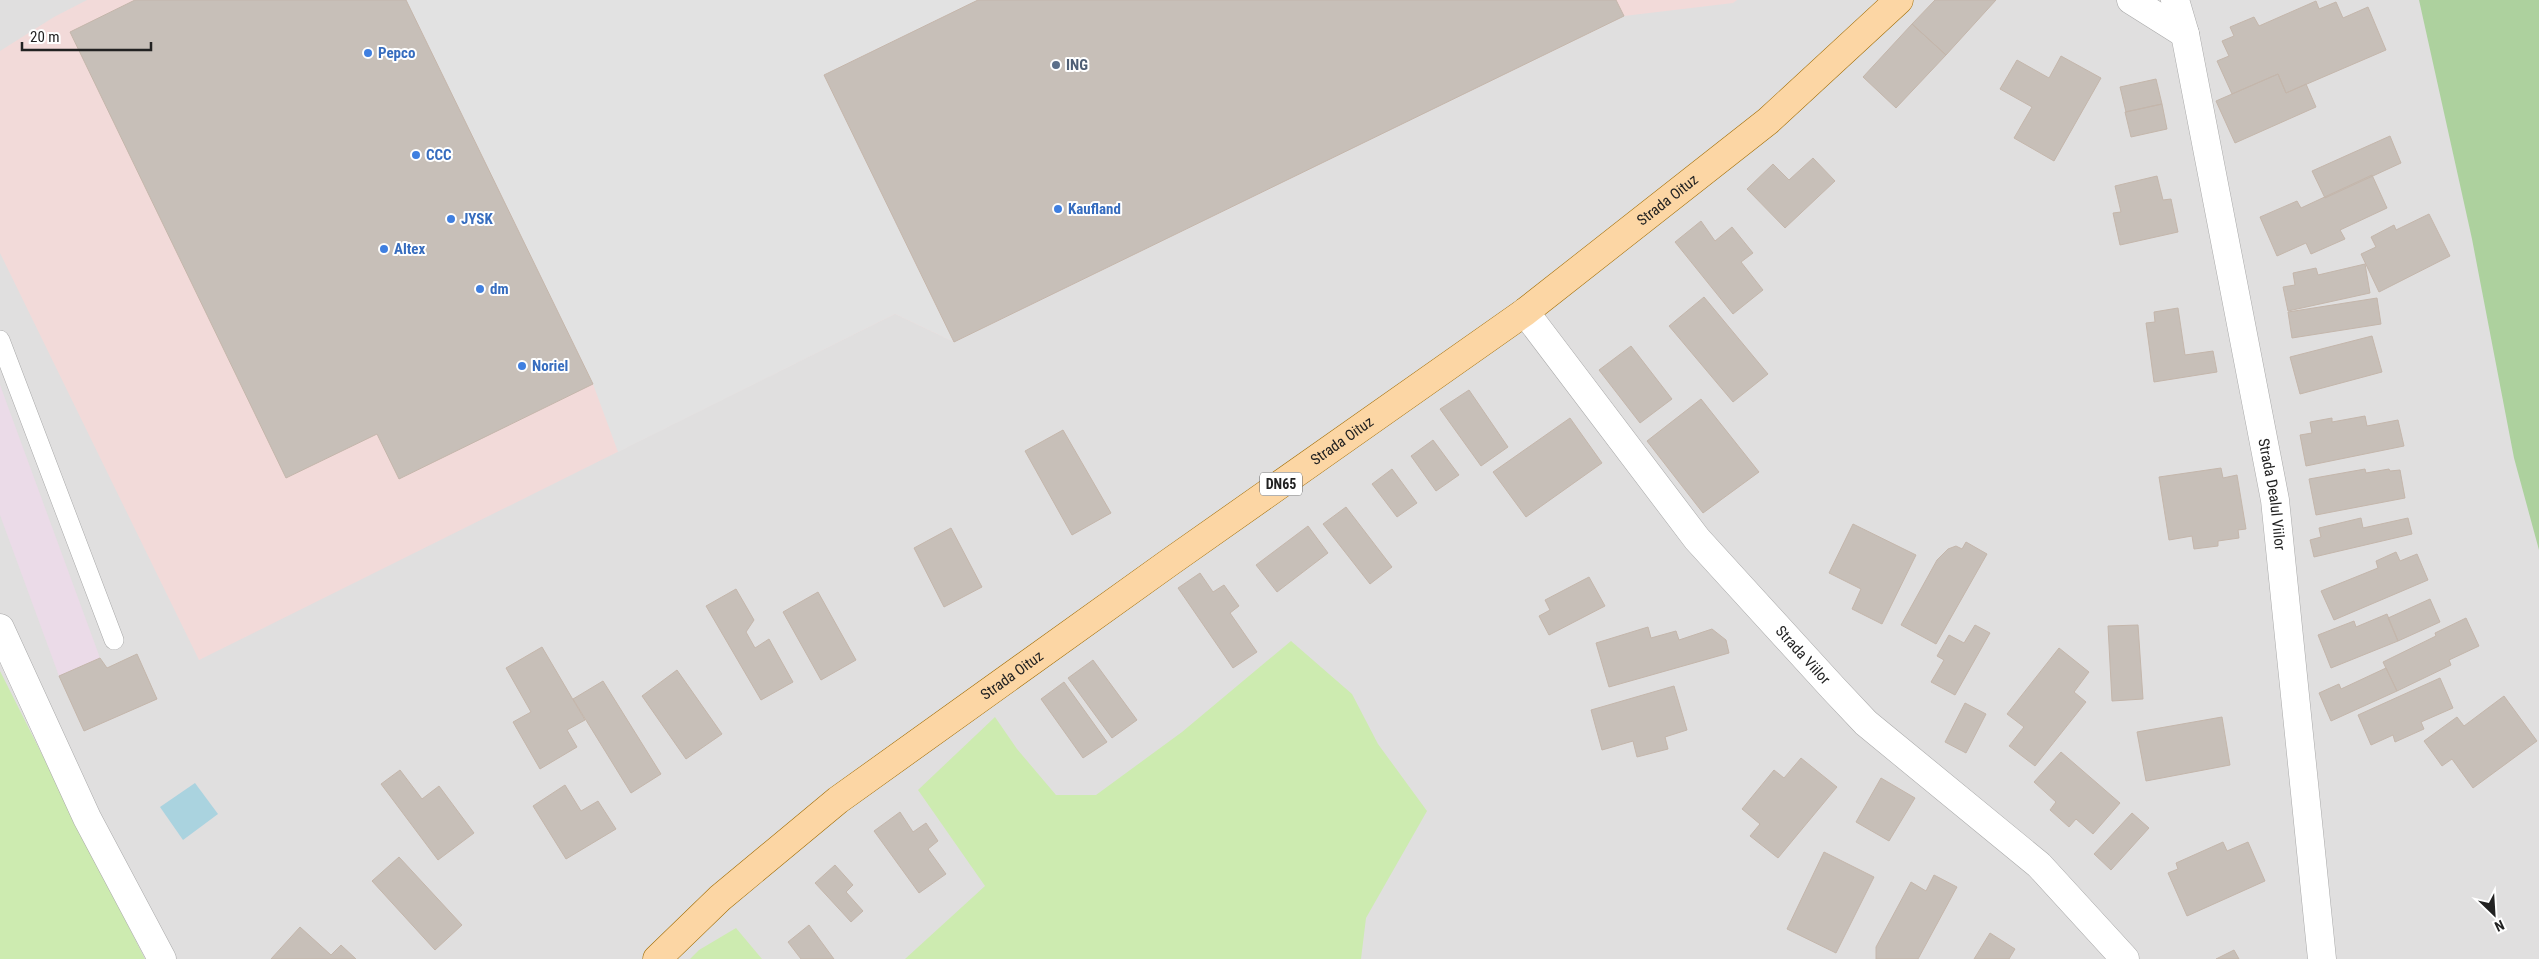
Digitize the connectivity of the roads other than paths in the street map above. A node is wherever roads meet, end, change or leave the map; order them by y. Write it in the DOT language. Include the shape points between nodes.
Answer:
graph roads {
  1 [pos="1899,0"];
  2 [pos="2131,0"];
  3 [pos="2176,0"];
  4 [pos="2185,34"];
  5 [pos="1525,312"];
  6 [pos="0,340"];
  7 [pos="0,628"];
  8 [pos="114,640"];
  9 [pos="162,959"];
  10 [pos="657,959"];
  11 [pos="2125,959"];
  12 [pos="2322,959"];
  1 -- 5 [label="main road, Strada Oituz / DN65" via="1768,121"];
  2 -- 4 [label="street"];
  3 -- 4 [label="street, Strada Dealul Viilor"];
  4 -- 12 [label="street, Strada Dealul Viilor" via="2275,500"];
  5 -- 10 [label="main road, Strada Oituz / DN65" via="838,800 720,898"];
  5 -- 11 [label="street, Strada Viilor" via="1697,539 1833,688 1866,723 2040,866"];
  6 -- 8 [label="lane"];
  7 -- 9 [label="street" via="87,818"];
}
